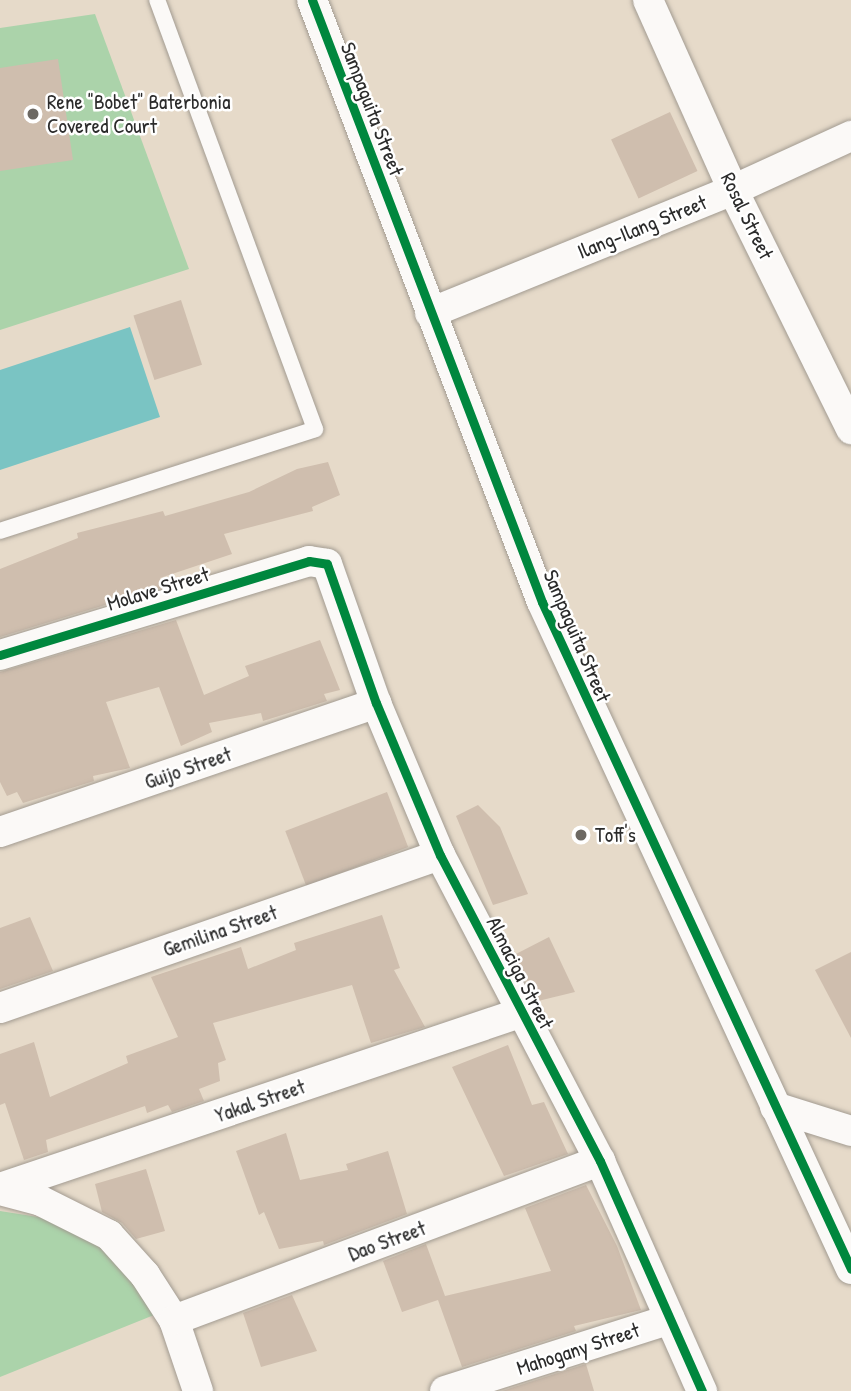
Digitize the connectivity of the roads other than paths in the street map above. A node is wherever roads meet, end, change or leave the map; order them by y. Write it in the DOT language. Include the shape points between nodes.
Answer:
graph roads {
  1 [pos="157,0"];
  2 [pos="312,0"];
  3 [pos="648,0"];
  4 [pos="851,136"];
  5 [pos="733,190"];
  6 [pos="430,313"];
  7 [pos="851,429"];
  8 [pos="0,531"];
  9 [pos="327,564"];
  10 [pos="0,655"];
  11 [pos="376,704"];
  12 [pos="0,832"];
  13 [pos="440,855"];
  14 [pos="0,1008"];
  15 [pos="520,1013"];
  16 [pos="775,1107"];
  17 [pos="851,1131"];
  18 [pos="600,1161"];
  19 [pos="0,1189"];
  20 [pos="851,1269"];
  21 [pos="174,1320"];
  22 [pos="670,1320"];
  23 [pos="198,1391"];
  24 [pos="445,1391"];
  25 [pos="702,1391"];
  1 -- 8 [label="lane" via="315,429"];
  2 -- 6 [label="street, Sampaguita Street"];
  3 -- 5 [label="street, Rosal Street"];
  4 -- 5 [label="street, Ilang-Ilang Street"];
  5 -- 6 [label="street, Ilang-Ilang Street"];
  5 -- 7 [label="street, Rosal Street"];
  6 -- 16 [label="street, Sampaguita Street" via="542,602"];
  9 -- 10 [label="street, Molave Street" via="309,561"];
  9 -- 11 [label="street, Almaciga Street"];
  11 -- 12 [label="street, Guijo Street"];
  11 -- 13 [label="street, Almaciga Street"];
  13 -- 14 [label="street, Gemilina Street"];
  13 -- 15 [label="street, Almaciga Street"];
  15 -- 18 [label="street, Almaciga Street"];
  15 -- 19 [label="street, Yakal Street"];
  16 -- 17 [label="street"];
  16 -- 20 [label="street, Sampaguita Street"];
  18 -- 21 [label="street, Dao Street"];
  18 -- 22 [label="street, Almaciga Street"];
  19 -- 21 [label="street" via="41,1201 109,1235 145,1275"];
  21 -- 23 [label="street"];
  22 -- 24 [label="street, Mahogany Street"];
  22 -- 25 [label="street, Almaciga Street"];
}
